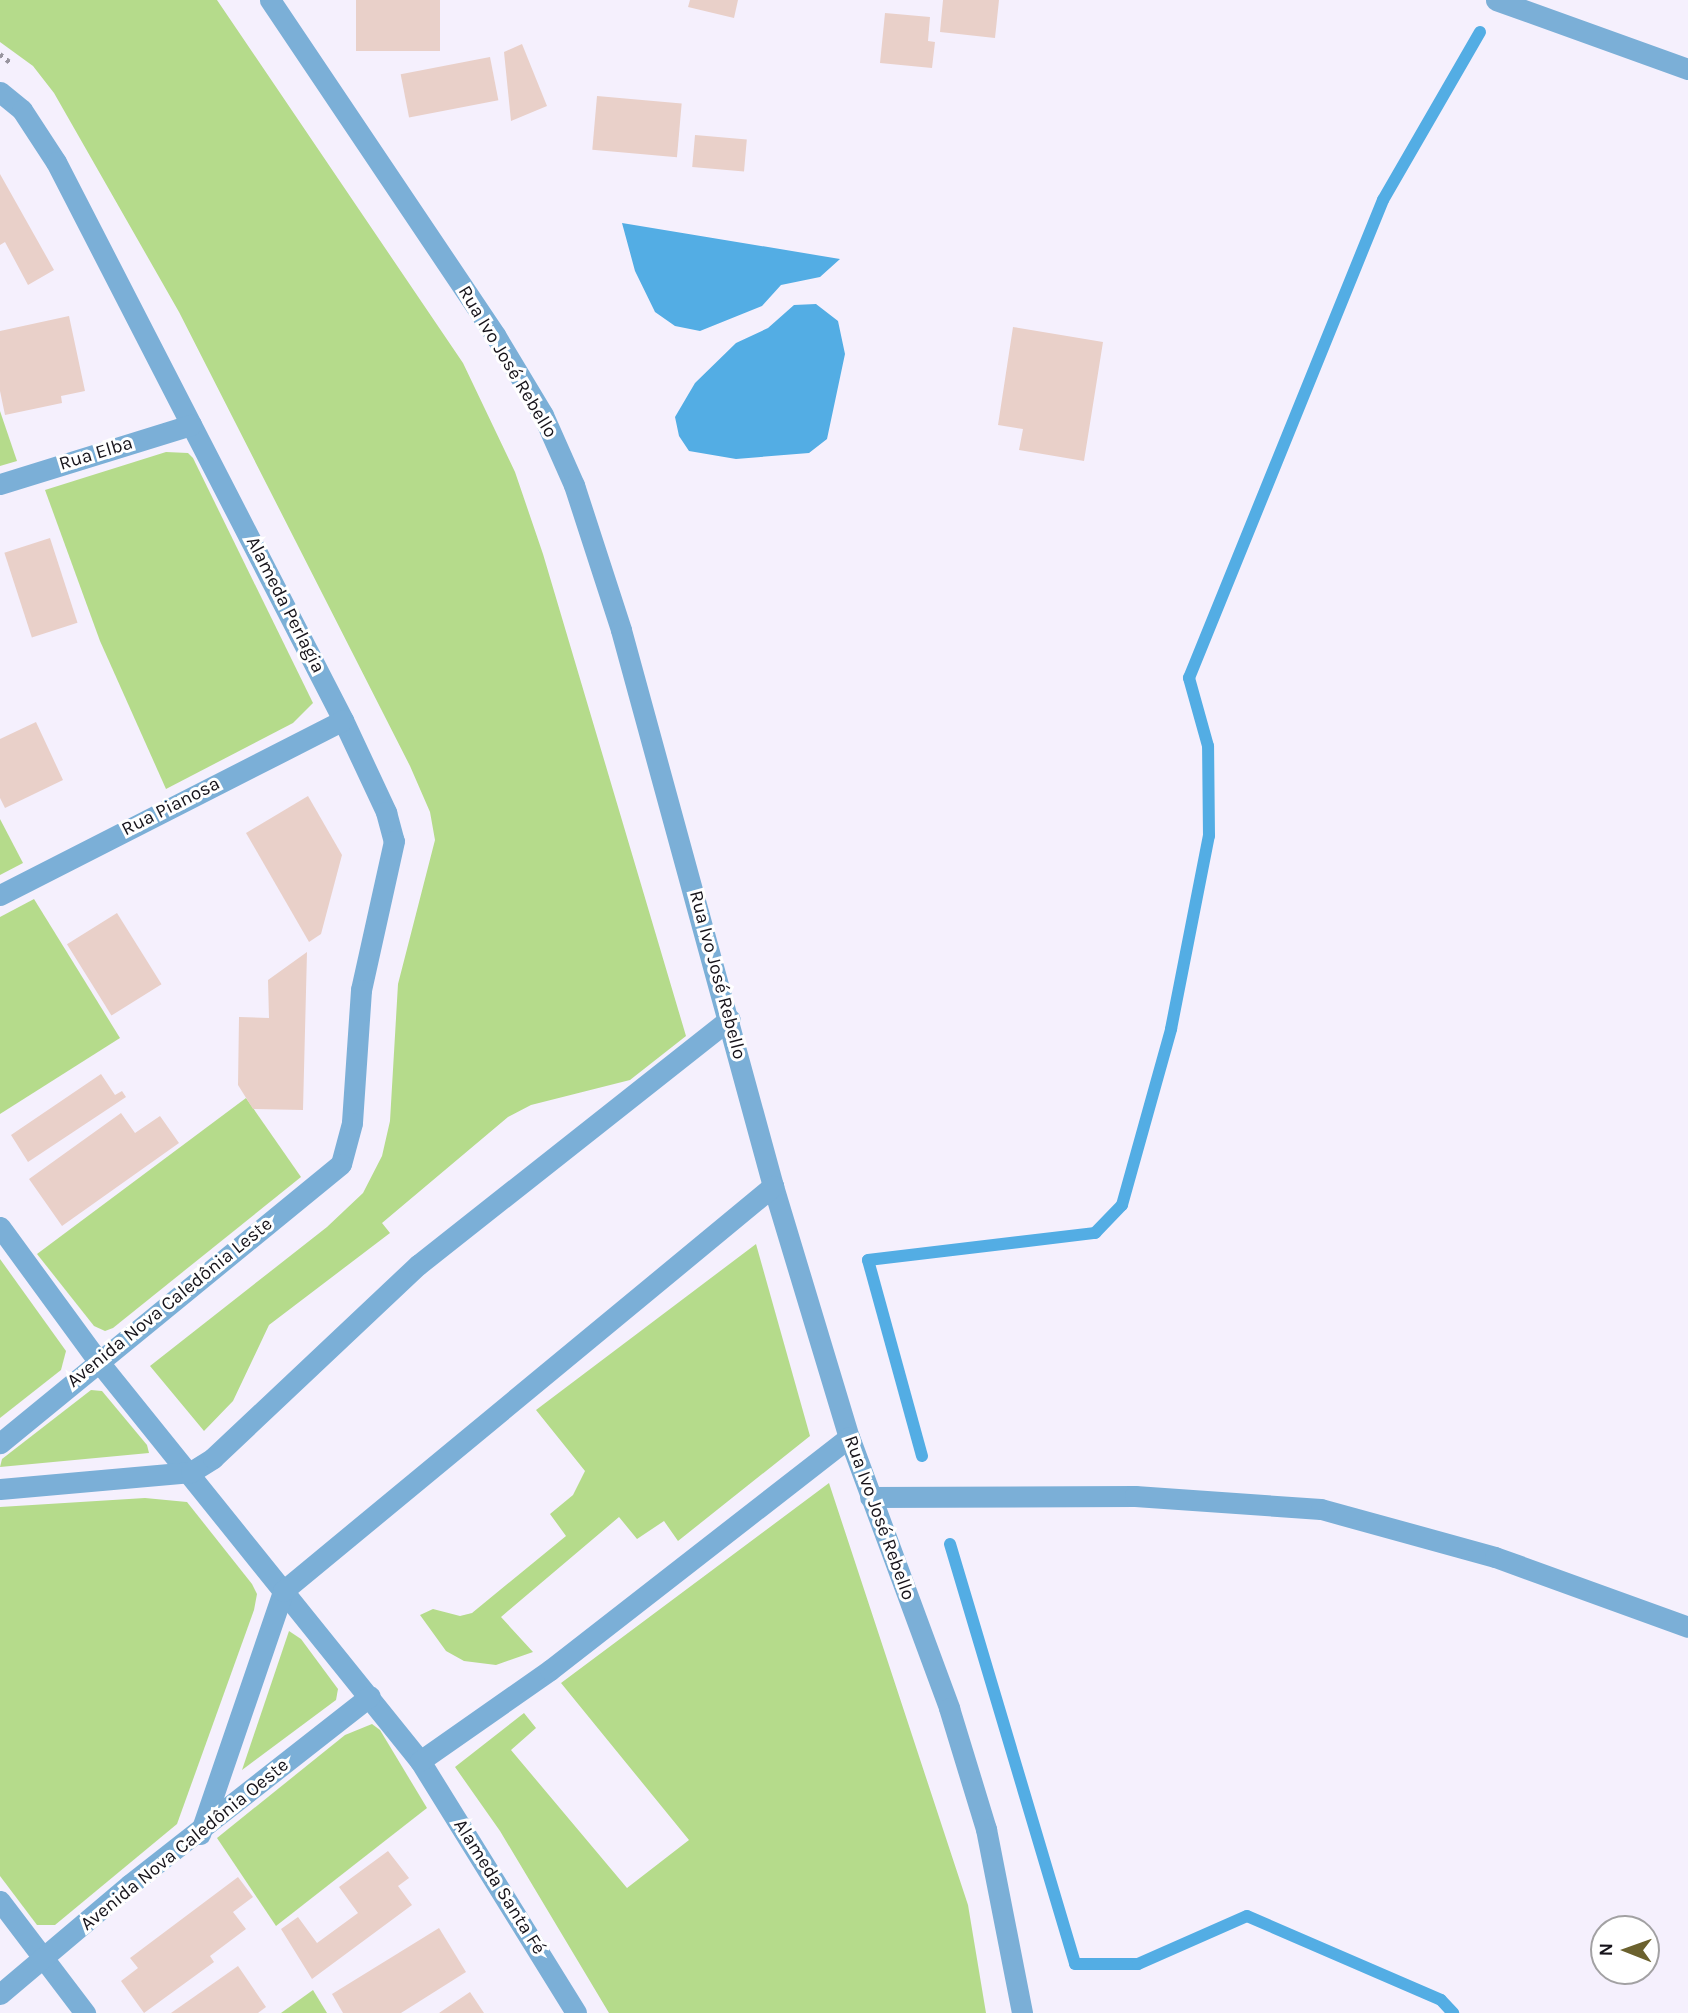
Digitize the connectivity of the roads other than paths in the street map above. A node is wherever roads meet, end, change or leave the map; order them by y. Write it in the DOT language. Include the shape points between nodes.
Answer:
graph roads {
  1 [pos="270,0"];
  2 [pos="1496,0"];
  3 [pos="1688,69"];
  4 [pos="0,92"];
  5 [pos="191,425"];
  6 [pos="0,484"];
  7 [pos="343,720"];
  8 [pos="0,895"];
  9 [pos="729,1019"];
  10 [pos="341,1164"];
  11 [pos="773,1186"];
  12 [pos="0,1227"];
  13 [pos="98,1361"];
  14 [pos="849,1437"];
  15 [pos="0,1443"];
  16 [pos="191,1472"];
  17 [pos="0,1489"];
  18 [pos="870,1497"];
  19 [pos="283,1591"];
  20 [pos="1688,1627"];
  21 [pos="370,1696"];
  22 [pos="421,1761"];
  23 [pos="200,1834"];
  24 [pos="0,1901"];
  25 [pos="46,1958"];
  26 [pos="0,1994"];
  27 [pos="85,2013"];
  28 [pos="576,2013"];
  29 [pos="1022,2013"];
  1 -- 9 [label="street, Rua Ivo José Rebello" via="495,335 548,427 574,485 621,630"];
  2 -- 3 [label="street"];
  4 -- 5 [label="street, Alameda Perlagia" via="22,110 56,162"];
  5 -- 6 [label="street, Rua Elba"];
  5 -- 7 [label="street, Alameda Perlagia"];
  7 -- 8 [label="street, Rua Pianosa"];
  7 -- 10 [label="street, Alameda Perlagia" via="386,812 394,842 361,990 352,1123"];
  9 -- 11 [label="street, Rua Ivo José Rebello"];
  9 -- 16 [label="street" via="418,1265 214,1458"];
  10 -- 13 [label="street, Avenida Nova Caledônia Leste"];
  11 -- 14 [label="street, Rua Ivo José Rebello"];
  11 -- 19 [label="street"];
  12 -- 13 [label="street, Alameda Santa Fé"];
  13 -- 15 [label="street, Avenida Nova Caledônia Leste"];
  13 -- 16 [label="street, Alameda Santa Fé"];
  14 -- 18 [label="street, Rua Ivo José Rebello"];
  14 -- 22 [label="street" via="550,1670"];
  16 -- 17 [label="street"];
  16 -- 19 [label="street, Alameda Santa Fé"];
  18 -- 20 [label="street" via="1135,1496 1321,1509 1495,1557"];
  18 -- 29 [label="street, Rua Ivo José Rebello" via="948,1708 986,1829"];
  19 -- 21 [label="street, Alameda Santa Fé"];
  19 -- 23 [label="street"];
  21 -- 22 [label="street, Alameda Santa Fé"];
  21 -- 23 [label="street, Avenida Nova Caledônia Oeste"];
  22 -- 28 [label="street, Alameda Santa Fé"];
  23 -- 25 [label="street, Avenida Nova Caledônia Oeste" via="129,1885"];
  24 -- 25 [label="street"];
  25 -- 26 [label="street, Avenida Nova Caledônia Oeste"];
  25 -- 27 [label="street"];
}
